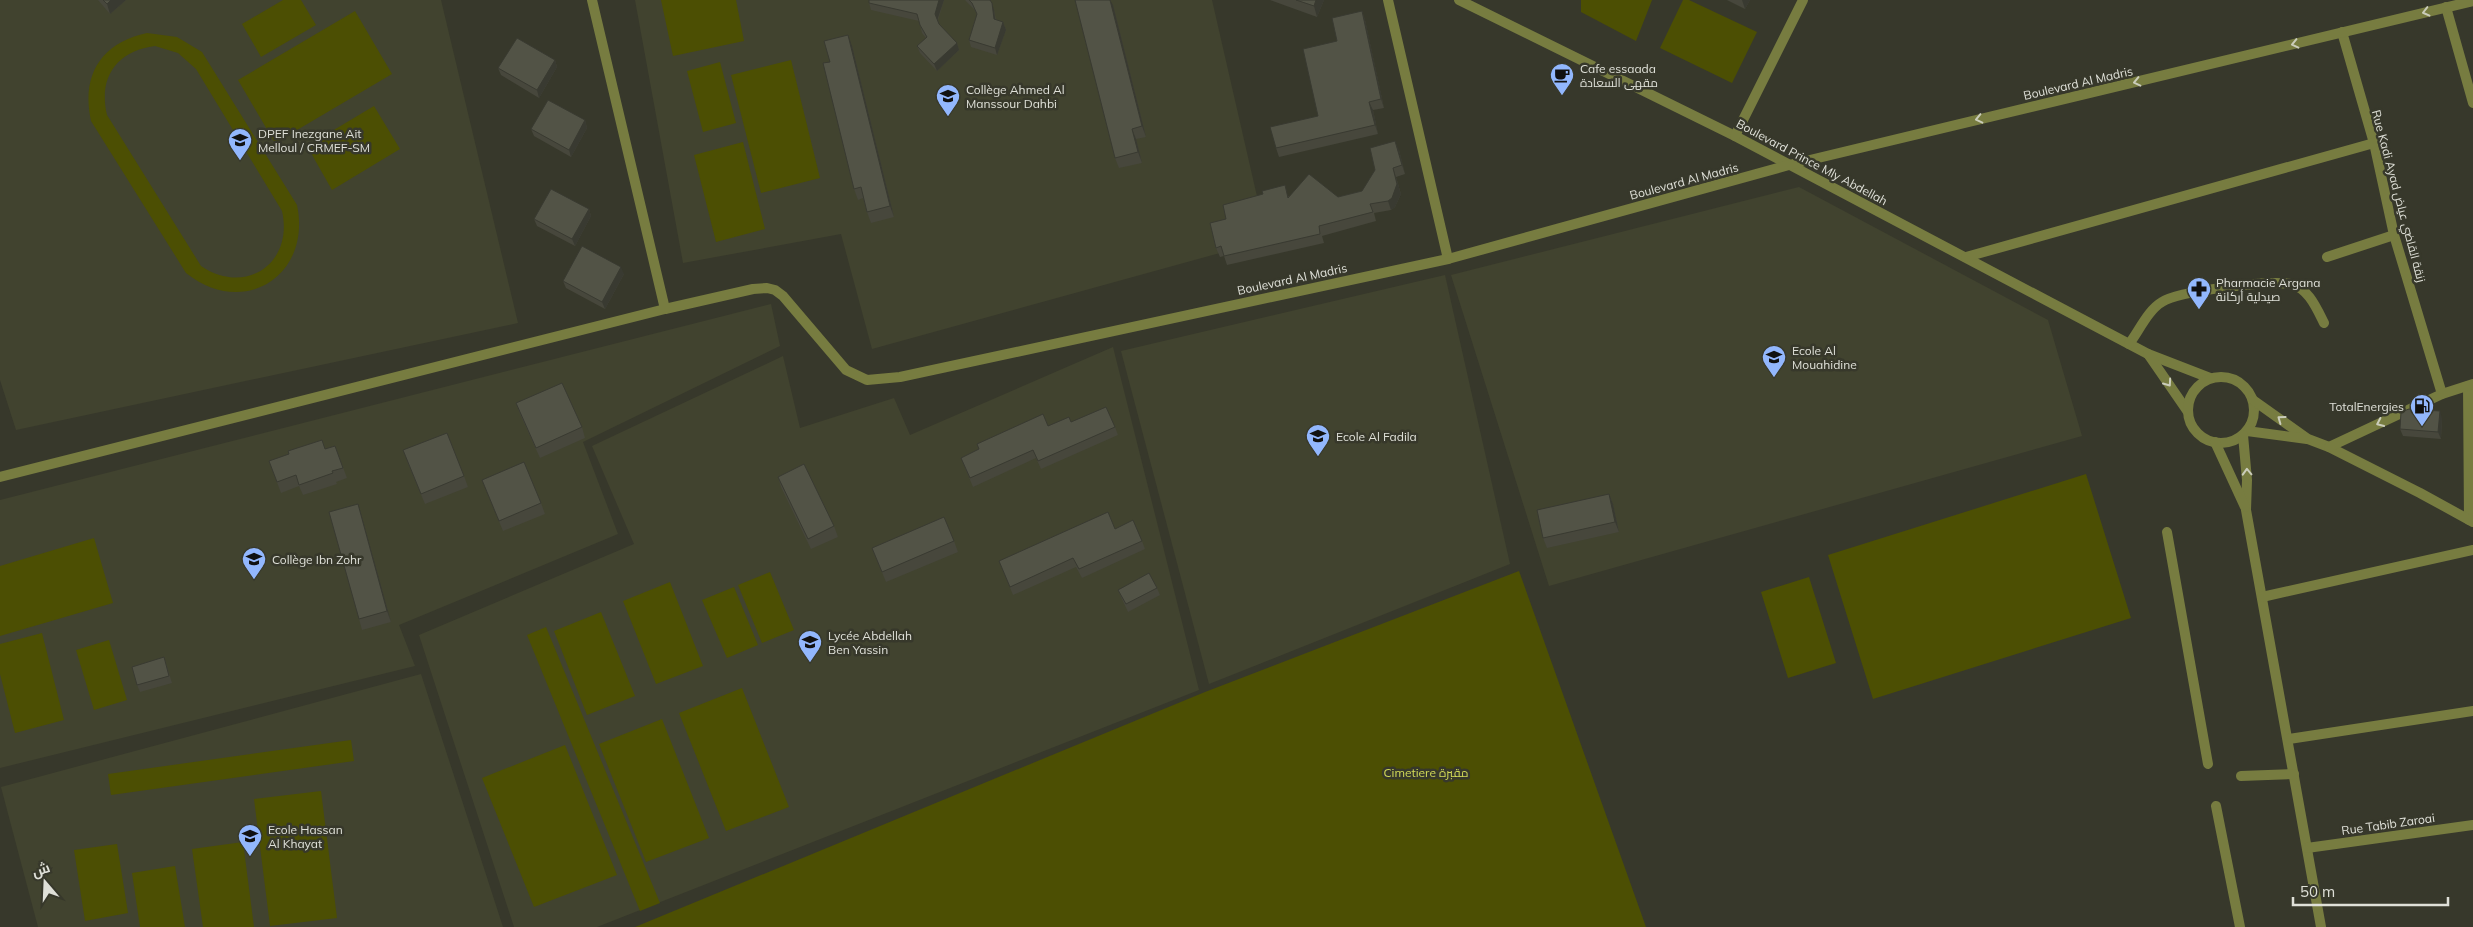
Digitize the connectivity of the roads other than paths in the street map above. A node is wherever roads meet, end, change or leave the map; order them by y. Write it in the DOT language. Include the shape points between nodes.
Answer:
graph roads {
  1 [pos="592,0"];
  2 [pos="1388,0"];
  3 [pos="1459,0"];
  4 [pos="1803,0"];
  5 [pos="2473,0"];
  6 [pos="2446,7"];
  7 [pos="2342,32"];
  8 [pos="2473,103"];
  9 [pos="1735,136"];
  10 [pos="2374,143"];
  11 [pos="1789,165"];
  12 [pos="2394,235"];
  13 [pos="1966,257"];
  14 [pos="2327,257"];
  15 [pos="1448,259"];
  16 [pos="665,309"];
  17 [pos="2324,323"];
  18 [pos="2129,344"];
  19 [pos="2148,354"];
  20 [pos="2210,378"];
  21 [pos="2470,385"];
  22 [pos="2442,394"];
  23 [pos="2253,400"];
  24 [pos="2188,412"];
  25 [pos="2245,433"];
  26 [pos="2308,439"];
  27 [pos="2215,442"];
  28 [pos="2329,447"];
  29 [pos="0,477"];
  30 [pos="2472,502"];
  31 [pos="2246,510"];
  32 [pos="2471,521"];
  33 [pos="2166,532"];
  34 [pos="2473,550"];
  35 [pos="2262,597"];
  36 [pos="2473,711"];
  37 [pos="2288,738"];
  38 [pos="2208,764"];
  39 [pos="2294,774"];
  40 [pos="2241,776"];
  41 [pos="2216,806"];
  42 [pos="2473,825"];
  43 [pos="2306,848"];
  44 [pos="2240,927"];
  45 [pos="2320,927"];
  1 -- 16 [label="street"];
  2 -- 15 [label="street"];
  3 -- 9 [label="street, Boulevard Prince Mly Abdellah"];
  4 -- 9 [label="street"];
  5 -- 6 [label="street, Boulevard Al Madris"];
  6 -- 7 [label="street, Boulevard Al Madris, one-way"];
  6 -- 8 [label="street"];
  7 -- 10 [label="street, Rue Kadi Ayad زنقة القاضي عياض"];
  7 -- 11 [label="street, Boulevard Al Madris, one-way"];
  9 -- 11 [label="street, Boulevard Prince Mly Abdellah"];
  10 -- 12 [label="street, Rue Kadi Ayad زنقة القاضي عياض"];
  10 -- 13 [label="street"];
  11 -- 13 [label="street, Boulevard Prince Mly Abdellah"];
  11 -- 15 [label="street, Boulevard Al Madris"];
  12 -- 14 [label="street"];
  12 -- 22 [label="street, Rue Kadi Ayad زنقة القاضي عياض"];
  13 -- 18 [label="street, Boulevard Prince Mly Abdellah"];
  15 -- 16 [label="street, Boulevard Al Madris" via="900,377 867,380 846,370 776,290 753,290"];
  16 -- 29 [label="street, Boulevard Al Madris"];
  17 -- 18 [label="street" via="2308,295 2290,284 2221,288 2170,297 2159,303"];
  18 -- 19 [label="street, Boulevard Prince Mly Abdellah"];
  19 -- 20 [label="street, Boulevard Prince Mly Abdellah"];
  19 -- 24 [label="street, Boulevard Prince Mly Abdellah, one-way"];
  20 -- 23 [label="street" via="2223,376 2236,380 2247,388"];
  20 -- 24 [label="street" via="2190,397"];
  21 -- 22 [label="street"];
  21 -- 30 [label="street"];
  22 -- 28 [label="street, one-way"];
  23 -- 25 [label="street" via="2252,422"];
  26 -- 23 [label="street, one-way"];
  24 -- 27 [label="street" via="2192,426 2202,437"];
  25 -- 26 [label="street"];
  25 -- 27 [label="street" via="2230,441"];
  31 -- 25 [label="street, one-way"];
  26 -- 28 [label="street"];
  27 -- 31 [label="street"];
  28 -- 32 [label="street"];
  30 -- 32 [label="street"];
  31 -- 35 [label="street"];
  33 -- 38 [label="street"];
  34 -- 35 [label="street"];
  35 -- 37 [label="street"];
  36 -- 37 [label="street"];
  37 -- 39 [label="street"];
  39 -- 40 [label="street"];
  39 -- 43 [label="street"];
  41 -- 44 [label="street"];
  42 -- 43 [label="street, Rue Tabib Zaroai"];
  43 -- 45 [label="street"];
}
